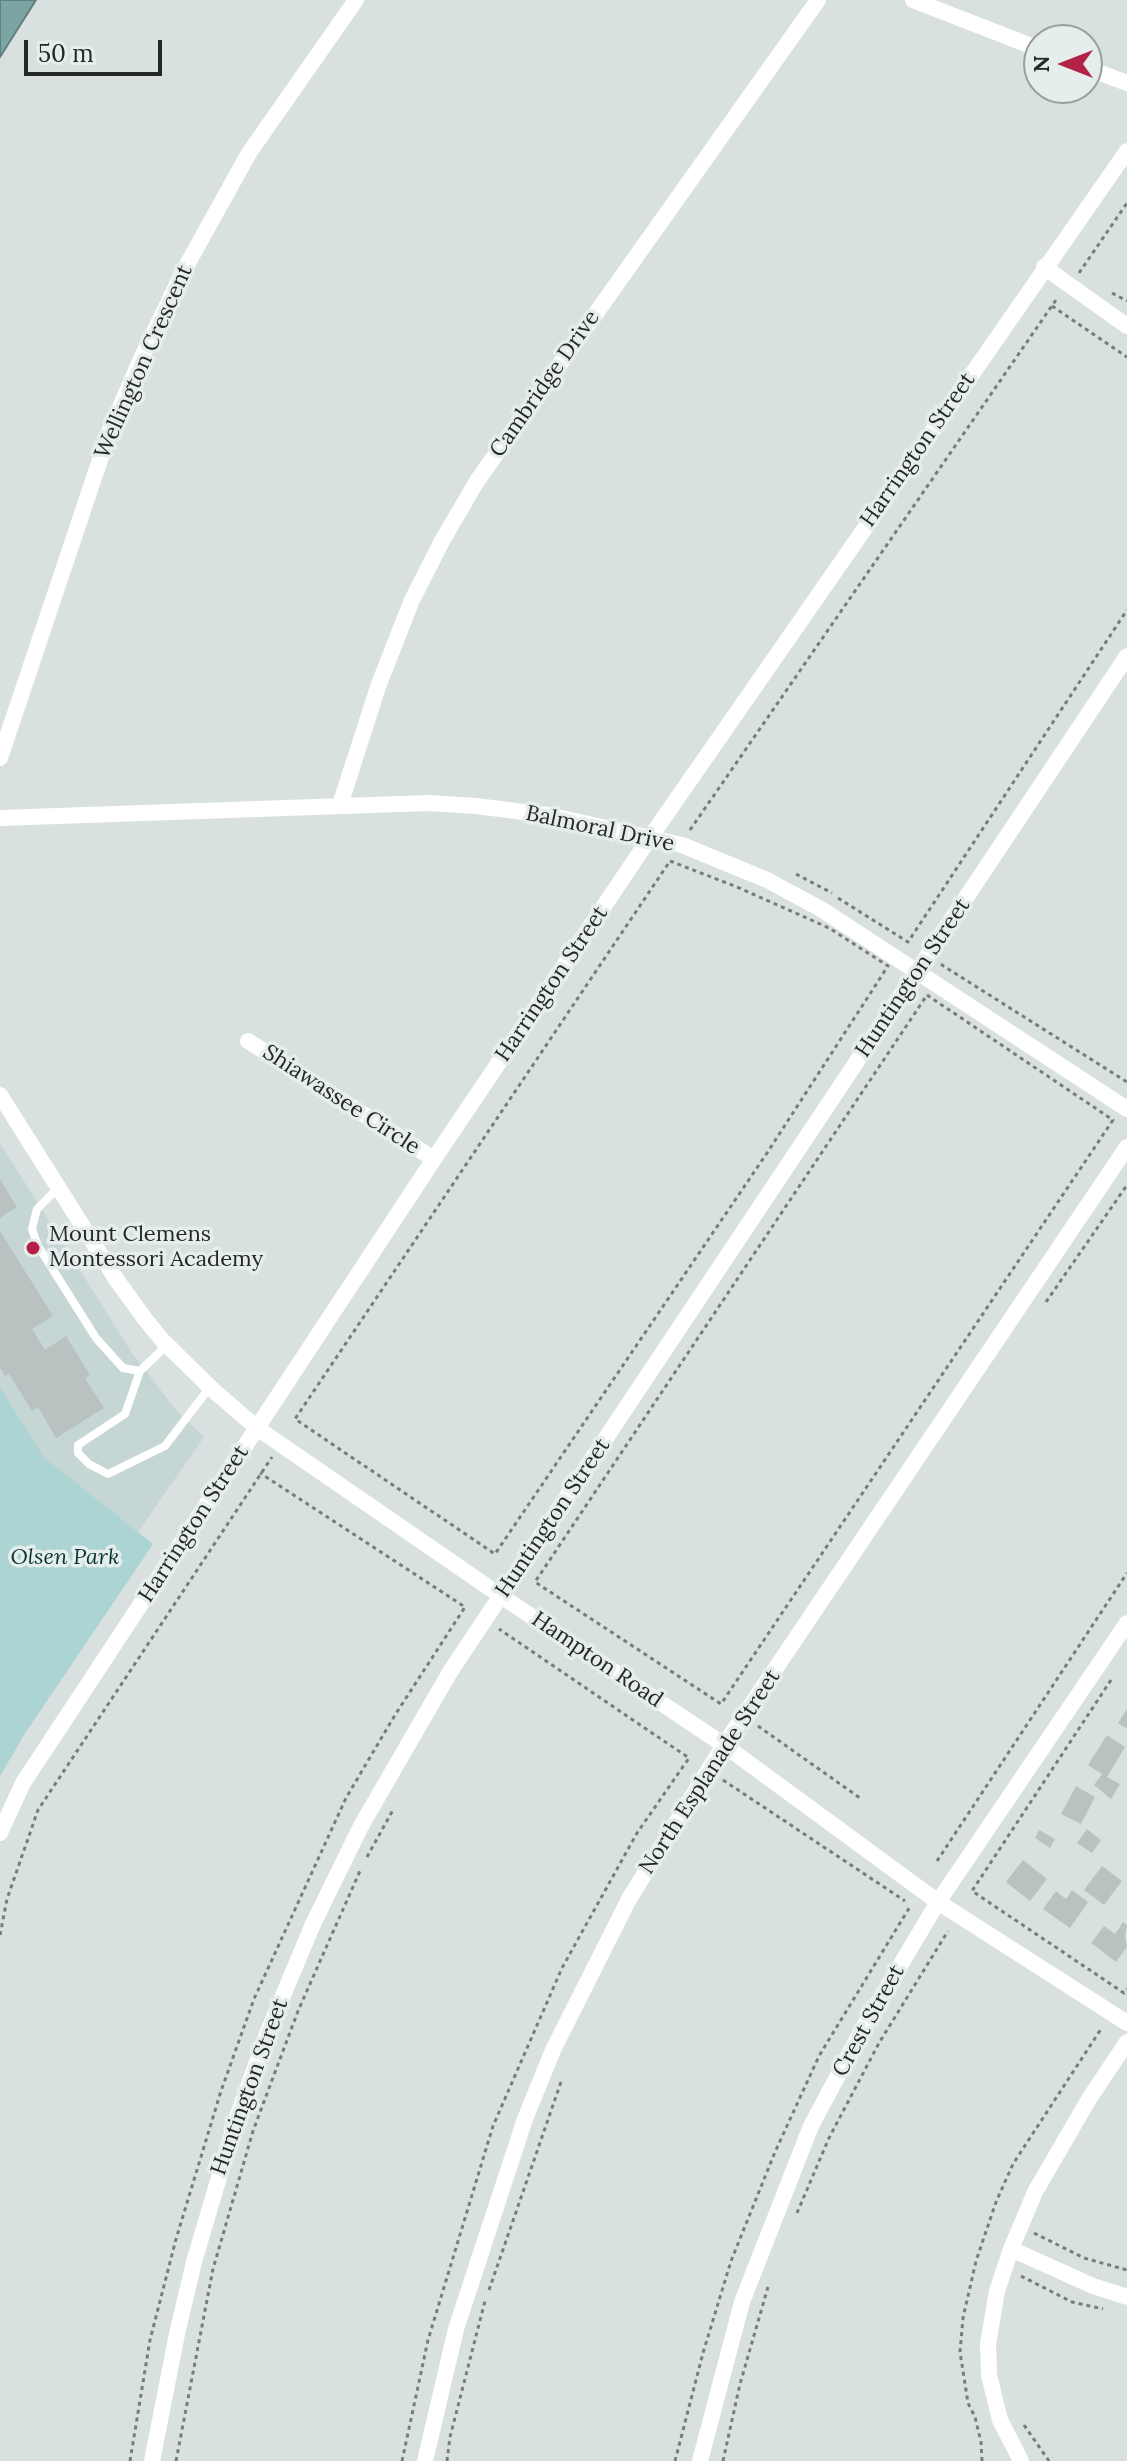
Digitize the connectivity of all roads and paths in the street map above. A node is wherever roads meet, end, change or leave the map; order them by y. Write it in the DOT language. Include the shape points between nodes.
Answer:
graph roads {
  1 [pos="356,0"];
  2 [pos="818,0"];
  3 [pos="913,0"];
  4 [pos="1023,43"];
  5 [pos="1103,74"];
  6 [pos="1127,83"];
  7 [pos="1127,151"];
  8 [pos="1127,203"];
  9 [pos="1044,267"];
  10 [pos="1079,273"];
  11 [pos="1060,294"];
  12 [pos="1052,306"];
  13 [pos="1127,326"];
  14 [pos="1127,357"];
  15 [pos="1127,610"];
  16 [pos="1127,656"];
  17 [pos="0,758"];
  18 [pos="340,805"];
  19 [pos="0,818"];
  20 [pos="689,830"];
  21 [pos="649,839"];
  22 [pos="670,861"];
  23 [pos="784,869"];
  24 [pos="942,965"];
  25 [pos="918,971"];
  26 [pos="927,995"];
  27 [pos="248,1041"];
  28 [pos="1127,1082"];
  29 [pos="0,1095"];
  30 [pos="1127,1109"];
  31 [pos="1127,1147"];
  32 [pos="434,1159"];
  33 [pos="1127,1185"];
  34 [pos="59,1188"];
  35 [pos="1045,1303"];
  36 [pos="167,1345"];
  37 [pos="140,1371"];
  38 [pos="210,1387"];
  39 [pos="257,1428"];
  40 [pos="272,1457"];
  41 [pos="260,1473"];
  42 [pos="1127,1573"];
  43 [pos="501,1596"];
  44 [pos="1127,1623"];
  45 [pos="499,1628"];
  46 [pos="1118,1669"];
  47 [pos="756,1724"];
  48 [pos="724,1745"];
  49 [pos="689,1758"];
  50 [pos="723,1779"];
  51 [pos="399,1798"];
  52 [pos="860,1798"];
  53 [pos="0,1833"];
  54 [pos="937,1861"];
  55 [pos="938,1902"];
  56 [pos="951,1927"];
  57 [pos="0,1935"];
  58 [pos="1127,1989"];
  59 [pos="1127,2023"];
  60 [pos="1102,2027"];
  61 [pos="1127,2042"];
  62 [pos="565,2069"];
  63 [pos="795,2217"];
  64 [pos="1035,2230"];
  65 [pos="1011,2249"];
  66 [pos="1127,2270"];
  67 [pos="1016,2273"];
  68 [pos="769,2285"];
  69 [pos="1127,2297"];
  70 [pos="1109,2311"];
  71 [pos="1022,2421"];
  72 [pos="130,2461"];
  73 [pos="152,2461"];
  74 [pos="176,2461"];
  75 [pos="425,2461"];
  76 [pos="447,2461"];
  77 [pos="675,2461"];
  78 [pos="700,2461"];
  79 [pos="723,2461"];
  80 [pos="982,2461"];
  81 [pos="1021,2461"];
  82 [pos="1049,2461"];
  1 -- 17 [label="street, Wellington Crescent" via="249,153 141,359 110,430"];
  2 -- 18 [label="street, Cambridge Drive" via="496,451 449,529 412,600"];
  3 -- 4 [label="street"];
  5 -- 6 [label="street"];
  7 -- 9 [label="street, Harrington Street"];
  8 -- 10 [label="path"];
  9 -- 13 [label="street"];
  9 -- 21 [label="street, Harrington Street"];
  11 -- 12 [label="path"];
  12 -- 14 [label="path"];
  12 -- 20 [label="path"];
  15 -- 23 [label="path" via="908,942"];
  16 -- 25 [label="street, Huntington Street"];
  18 -- 19 [label="street, Balmoral Drive"];
  18 -- 21 [label="street, Balmoral Drive" via="476,806 548,815"];
  21 -- 25 [label="street, Balmoral Drive" via="682,845 767,880"];
  21 -- 32 [label="street, Harrington Street"];
  22 -- 22 [label="path" via="829,928 888,966 495,1554 295,1419"];
  24 -- 28 [label="path"];
  25 -- 30 [label="street, Balmoral Drive"];
  25 -- 43 [label="street, Huntington Street"];
  26 -- 26 [label="path" via="1113,1120 721,1704 535,1582"];
  27 -- 32 [label="street, Shiawassee Circle"];
  29 -- 34 [label="street, Hampton Road"];
  31 -- 48 [label="street, North Esplanade Street"];
  32 -- 39 [label="street, Harrington Street"];
  33 -- 35 [label="path"];
  34 -- 36 [label="street, Hampton Road" via="116,1279"];
  34 -- 37 [label="lane" via="37,1209 32,1229 38,1246 96,1338 123,1368"];
  36 -- 37 [label="lane"];
  36 -- 38 [label="street, Hampton Road"];
  37 -- 38 [label="lane" via="125,1414 78,1445 78,1453 89,1464 108,1474 165,1446"];
  38 -- 39 [label="street, Hampton Road"];
  39 -- 43 [label="street, Hampton Road"];
  39 -- 53 [label="street, Harrington Street" via="23,1783"];
  40 -- 41 [label="path"];
  41 -- 57 [label="path" via="38,1810"];
  41 -- 72 [label="path" via="465,1607 346,1798 254,1999 176,2239 150,2340"];
  42 -- 54 [label="path"];
  43 -- 48 [label="street, Hampton Road"];
  43 -- 73 [label="street, Huntington Street" via="361,1826 269,2029 198,2247"];
  44 -- 55 [label="street, Crest Street"];
  45 -- 49 [label="path"];
  46 -- 58 [label="path" via="972,1891 1124,1993"];
  47 -- 52 [label="path"];
  48 -- 55 [label="street, Hampton Road"];
  48 -- 75 [label="street, North Esplanade Street" via="629,1899 553,2050 456,2329"];
  50 -- 77 [label="path" via="912,1906 819,2056 775,2152 731,2261"];
  51 -- 74 [label="path" via="298,2011 253,2131 213,2269"];
  55 -- 59 [label="street, Hampton Road"];
  55 -- 78 [label="street, Crest Street" via="805,2140 742,2302"];
  56 -- 63 [label="path" via="872,2057"];
  60 -- 80 [label="path" via="1013,2164 976,2261 960,2352"];
  61 -- 65 [label="street" via="1035,2192"];
  62 -- 76 [label="path" via="485,2301"];
  64 -- 66 [label="path" via="1084,2258"];
  65 -- 69 [label="street"];
  65 -- 81 [label="street" via="992,2319 989,2375 1000,2420"];
  67 -- 70 [label="path" via="1072,2302"];
  68 -- 79 [label="path"];
  71 -- 82 [label="path"];
}
